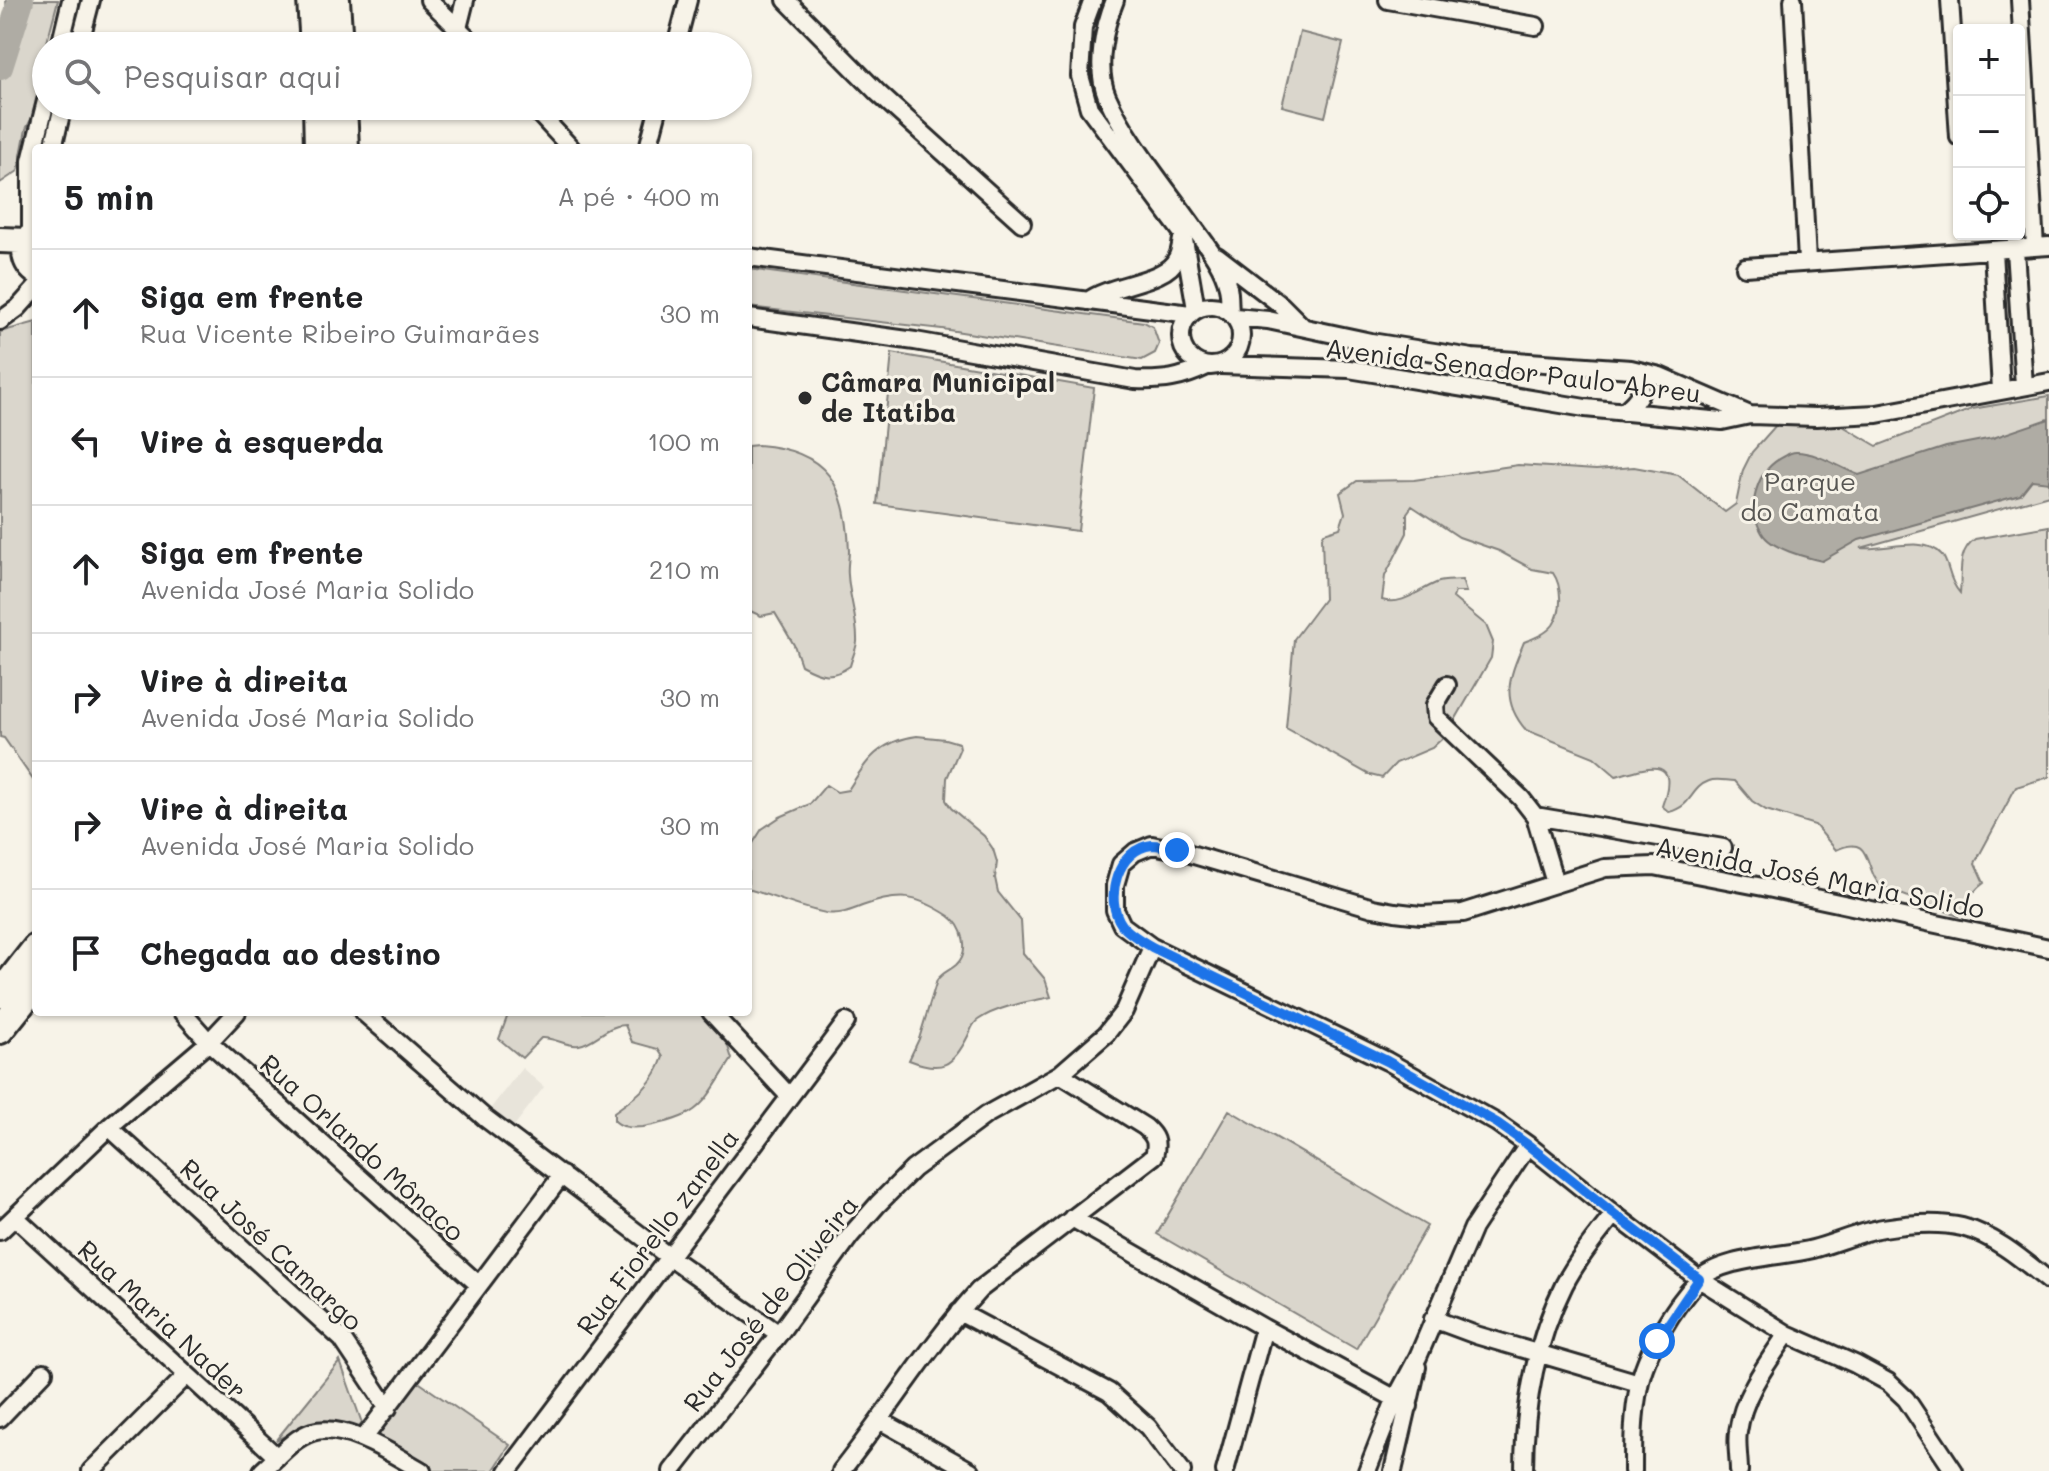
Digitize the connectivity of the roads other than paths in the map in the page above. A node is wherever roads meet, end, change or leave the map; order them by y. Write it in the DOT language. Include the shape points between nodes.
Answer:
graph roads {
  1 [pos="71,0"];
  2 [pos="91,0"];
  3 [pos="313,0"];
  4 [pos="334,0"];
  5 [pos="429,0"];
  6 [pos="465,0"];
  7 [pos="688,0"];
  8 [pos="786,0"];
  9 [pos="1093,0"];
  10 [pos="1115,0"];
  11 [pos="1388,0"];
  12 [pos="1793,0"];
  13 [pos="1950,0"];
  14 [pos="2020,0"];
  15 [pos="1536,26"];
  16 [pos="458,28"];
  17 [pos="63,32"];
  18 [pos="83,32"];
  19 [pos="315,32"];
  20 [pos="336,32"];
  21 [pos="462,32"];
  22 [pos="680,32"];
  23 [pos="1956,96"];
  24 [pos="41,120"];
  25 [pos="60,120"];
  26 [pos="319,120"];
  27 [pos="342,120"];
  28 [pos="545,120"];
  29 [pos="655,120"];
  30 [pos="35,144"];
  31 [pos="54,144"];
  32 [pos="320,144"];
  33 [pos="343,144"];
  34 [pos="567,144"];
  35 [pos="649,144"];
  36 [pos="32,157"];
  37 [pos="1022,223"];
  38 [pos="1183,234"];
  39 [pos="31,236"];
  40 [pos="0,240"];
  41 [pos="1966,240"];
  42 [pos="2042,247"];
  43 [pos="2015,250"];
  44 [pos="1993,251"];
  45 [pos="1967,252"];
  46 [pos="1213,253"];
  47 [pos="752,258"];
  48 [pos="1807,261"];
  49 [pos="1745,267"];
  50 [pos="32,269"];
  51 [pos="32,292"];
  52 [pos="1088,301"];
  53 [pos="1193,311"];
  54 [pos="1233,314"];
  55 [pos="752,319"];
  56 [pos="0,321"];
  57 [pos="1302,326"];
  58 [pos="1214,365"];
  59 [pos="1631,369"];
  60 [pos="2049,382"];
  61 [pos="2024,386"];
  62 [pos="2001,390"];
  63 [pos="1623,412"];
  64 [pos="1750,415"];
  65 [pos="1447,685"];
  66 [pos="1535,816"];
  67 [pos="1723,848"];
  68 [pos="1555,883"];
  69 [pos="1152,947"];
  70 [pos="2049,948"];
  71 [pos="32,953"];
  72 [pos="32,990"];
  73 [pos="0,994"];
  74 [pos="186,1016"];
  75 [pos="233,1016"];
  76 [pos="368,1016"];
  77 [pos="715,1016"];
  78 [pos="846,1022"];
  79 [pos="0,1030"];
  80 [pos="209,1042"];
  81 [pos="1060,1074"];
  82 [pos="789,1096"];
  83 [pos="109,1127"];
  84 [pos="1528,1145"];
  85 [pos="562,1175"];
  86 [pos="1614,1214"];
  87 [pos="15,1217"];
  88 [pos="1072,1218"];
  89 [pos="0,1231"];
  90 [pos="668,1256"];
  91 [pos="1699,1279"];
  92 [pos="2049,1281"];
  93 [pos="478,1284"];
  94 [pos="959,1312"];
  95 [pos="1433,1319"];
  96 [pos="1264,1328"];
  97 [pos="779,1334"];
  98 [pos="1787,1334"];
  99 [pos="1537,1353"];
  100 [pos="44,1372"];
  101 [pos="186,1376"];
  102 [pos="1639,1383"];
  103 [pos="1402,1403"];
  104 [pos="388,1408"];
  105 [pos="0,1418"];
  106 [pos="881,1421"];
  107 [pos="364,1438"];
  108 [pos="277,1457"];
  109 [pos="1946,1468"];
  110 [pos="91,1471"];
  111 [pos="262,1471"];
  112 [pos="422,1471"];
  113 [pos="508,1471"];
  114 [pos="672,1471"];
  115 [pos="841,1471"];
  116 [pos="971,1471"];
  117 [pos="1182,1471"];
  118 [pos="1225,1471"];
  119 [pos="1367,1471"];
  120 [pos="1393,1471"];
  121 [pos="1524,1471"];
  122 [pos="1633,1471"];
  123 [pos="1739,1471"];
  1 -- 17 [label="street"];
  2 -- 18 [label="street"];
  3 -- 19 [label="highway"];
  4 -- 20 [label="highway"];
  5 -- 16 [label="street"];
  6 -- 16 [label="street"];
  7 -- 22 [label="street"];
  8 -- 37 [label="street" via="878,93"];
  9 -- 38 [label="street" via="1083,27 1080,76 1089,108"];
  10 -- 46 [label="street" via="1103,50 1106,95"];
  11 -- 15 [label="street"];
  12 -- 48 [label="street"];
  13 -- 23 [label="street"];
  14 -- 42 [label="street"];
  16 -- 21 [label="street"];
  24 -- 30 [label="street"];
  25 -- 31 [label="street"];
  26 -- 32 [label="highway"];
  27 -- 33 [label="highway"];
  28 -- 34 [label="street"];
  29 -- 35 [label="street"];
  36 -- 39 [label="street"];
  38 -- 52 [label="street" via="1177,259 1167,271 1100,292"];
  38 -- 53 [label="street"];
  39 -- 40 [label="street"];
  39 -- 50 [label="street" via="25,255"];
  41 -- 45 [label="street"];
  42 -- 43 [label="street"];
  43 -- 44 [label="street"];
  43 -- 61 [label="street"];
  44 -- 45 [label="street"];
  44 -- 62 [label="street"];
  45 -- 48 [label="street"];
  46 -- 54 [label="street"];
  46 -- 57 [label="street"];
  47 -- 52 [label="street"];
  48 -- 49 [label="street"];
  51 -- 56 [label="street"];
  52 -- 53 [label="street"];
  53 -- 54 [label="street" via="1210,305"];
  53 -- 58 [label="street" via="1183,325 1181,342 1188,356"];
  54 -- 57 [label="street, Avenida Senador Paulo Abreu"];
  54 -- 58 [label="street" via="1242,335 1239,348"];
  55 -- 58 [label="street" via="1135,380 1162,381"];
  57 -- 59 [label="street, Avenida Senador Paulo Abreu" via="1472,358"];
  58 -- 63 [label="street, Avenida Senador Paulo Abreu" via="1349,369"];
  59 -- 63 [label="street" via="1642,387"];
  59 -- 64 [label="street, Avenida Senador Paulo Abreu"];
  60 -- 61 [label="street, Avenida Senador Paulo Abreu"];
  61 -- 62 [label="street, Avenida Senador Paulo Abreu"];
  62 -- 64 [label="street, Avenida Senador Paulo Abreu" via="1877,414"];
  63 -- 64 [label="street, Avenida Senador Paulo Abreu" via="1722,421"];
  65 -- 66 [label="street" via="1435,705 1436,717"];
  66 -- 67 [label="street"];
  66 -- 68 [label="street"];
  68 -- 69 [label="street, Avenida José Maria Solido" via="1463,913 1421,915 1373,908 1152,845 1121,864 1115,910 1122,925"];
  68 -- 70 [label="street, Avenida José Maria Solido" via="1605,868 1654,866"];
  69 -- 81 [label="street, Rua José de Oliveira" via="1124,1011"];
  69 -- 84 [label="street, Avenida José Maria Solido" via="1387,1061"];
  71 -- 73 [label="main road"];
  72 -- 79 [label="main road"];
  74 -- 80 [label="street, Rua Orlando Mônaco"];
  75 -- 80 [label="street"];
  76 -- 85 [label="street" via="485,1118"];
  77 -- 82 [label="street"];
  78 -- 82 [label="street, Rua Fiorello zanella"];
  80 -- 83 [label="street"];
  80 -- 93 [label="street, Rua Orlando Mônaco"];
  81 -- 88 [label="street" via="1145,1127 1157,1147 1154,1156"];
  81 -- 97 [label="street, Rua José de Oliveira" via="986,1115 913,1169 850,1236"];
  82 -- 90 [label="street, Rua Fiorello zanella"];
  83 -- 87 [label="street"];
  83 -- 104 [label="street, Rua José Camargo" via="342,1339"];
  84 -- 86 [label="street, Avenida José Maria Solido"];
  84 -- 95 [label="street" via="1473,1228"];
  85 -- 90 [label="street"];
  85 -- 93 [label="street"];
  86 -- 91 [label="street, Avenida José Maria Solido"];
  86 -- 99 [label="street" via="1564,1285"];
  87 -- 89 [label="street"];
  87 -- 101 [label="street, Rua Maria Nader"];
  88 -- 94 [label="street" via="1000,1271"];
  88 -- 96 [label="street"];
  90 -- 97 [label="street"];
  90 -- 113 [label="street, Rua Fiorello zanella"];
  91 -- 92 [label="street" via="1736,1263 1914,1224 1961,1227 1993,1240"];
  91 -- 98 [label="street, Avenida José Maria Solido"];
  91 -- 102 [label="street" via="1657,1341"];
  93 -- 104 [label="street"];
  94 -- 106 [label="street"];
  94 -- 117 [label="street" via="1109,1392 1148,1427"];
  95 -- 99 [label="street"];
  95 -- 103 [label="street"];
  96 -- 103 [label="street"];
  96 -- 118 [label="street"];
  97 -- 114 [label="street, Rua José de Oliveira"];
  98 -- 109 [label="street, Avenida José Maria Solido" via="1888,1382 1906,1399"];
  98 -- 123 [label="street" via="1744,1406"];
  99 -- 102 [label="street"];
  99 -- 121 [label="street" via="1524,1434"];
  100 -- 105 [label="street"];
  101 -- 108 [label="street, Rua Maria Nader"];
  101 -- 110 [label="street"];
  102 -- 122 [label="street"];
  103 -- 119 [label="street"];
  103 -- 120 [label="street"];
  104 -- 107 [label="street"];
  106 -- 115 [label="street"];
  106 -- 116 [label="street"];
  107 -- 108 [label="street" via="313,1431"];
  107 -- 112 [label="street"];
  108 -- 111 [label="street"];
}
